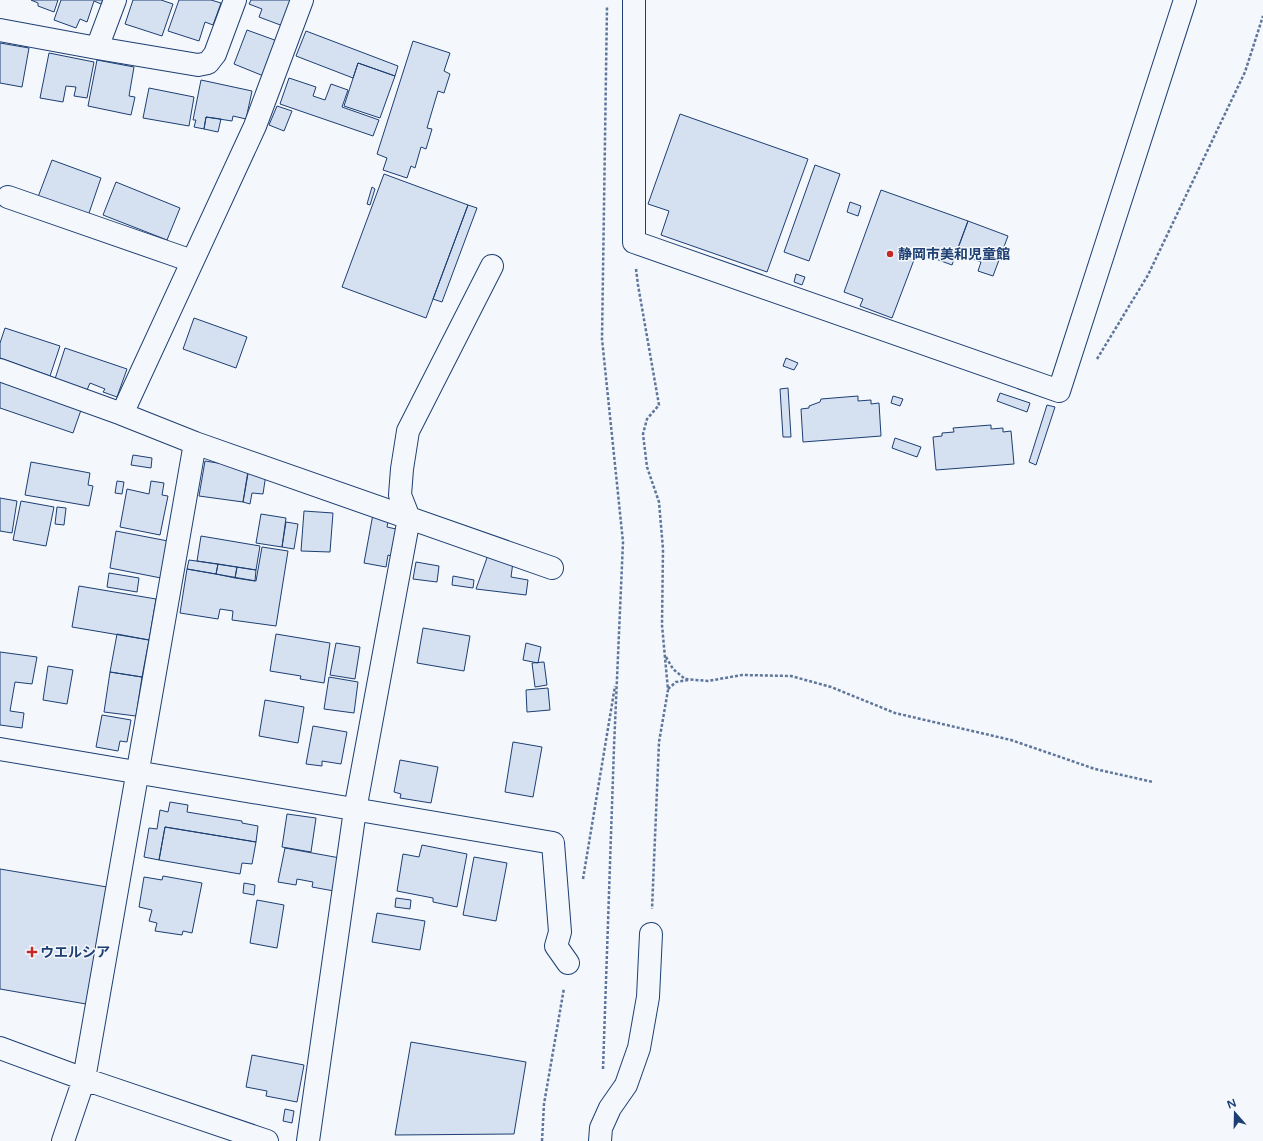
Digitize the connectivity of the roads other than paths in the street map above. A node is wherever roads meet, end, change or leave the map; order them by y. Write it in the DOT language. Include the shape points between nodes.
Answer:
graph roads {
  1 [pos="115,0"];
  2 [pos="235,0"];
  3 [pos="302,0"];
  4 [pos="634,0"];
  5 [pos="1185,0"];
  6 [pos="0,30"];
  7 [pos="97,48"];
  8 [pos="8,198"];
  9 [pos="192,262"];
  10 [pos="492,266"];
  11 [pos="0,370"];
  12 [pos="122,414"];
  13 [pos="195,443"];
  14 [pos="409,518"];
  15 [pos="552,568"];
  16 [pos="0,749"];
  17 [pos="138,772"];
  18 [pos="355,810"];
  19 [pos="651,934"];
  20 [pos="568,963"];
  21 [pos="0,1048"];
  22 [pos="84,1079"];
  23 [pos="62,1141"];
  24 [pos="267,1141"];
  25 [pos="308,1141"];
  26 [pos="600,1141"];
  1 -- 7 [label="street"];
  2 -- 7 [label="street" via="215,54 208,63 198,65"];
  3 -- 9 [label="street" via="255,126"];
  4 -- 5 [label="street" via="634,242 1059,391"];
  6 -- 7 [label="street"];
  8 -- 9 [label="street"];
  9 -- 12 [label="street"];
  10 -- 14 [label="street" via="408,431 400,495"];
  11 -- 12 [label="street"];
  12 -- 13 [label="street"];
  13 -- 14 [label="street"];
  13 -- 17 [label="street"];
  14 -- 15 [label="street"];
  14 -- 18 [label="street"];
  16 -- 17 [label="street"];
  17 -- 18 [label="street"];
  17 -- 22 [label="street"];
  18 -- 20 [label="street" via="553,843 560,932 556,946"];
  18 -- 25 [label="street"];
  19 -- 26 [label="street" via="648,997 640,1048 626,1085 610,1108 601,1128"];
  21 -- 22 [label="street"];
  22 -- 23 [label="street"];
  22 -- 24 [label="street"];
}
